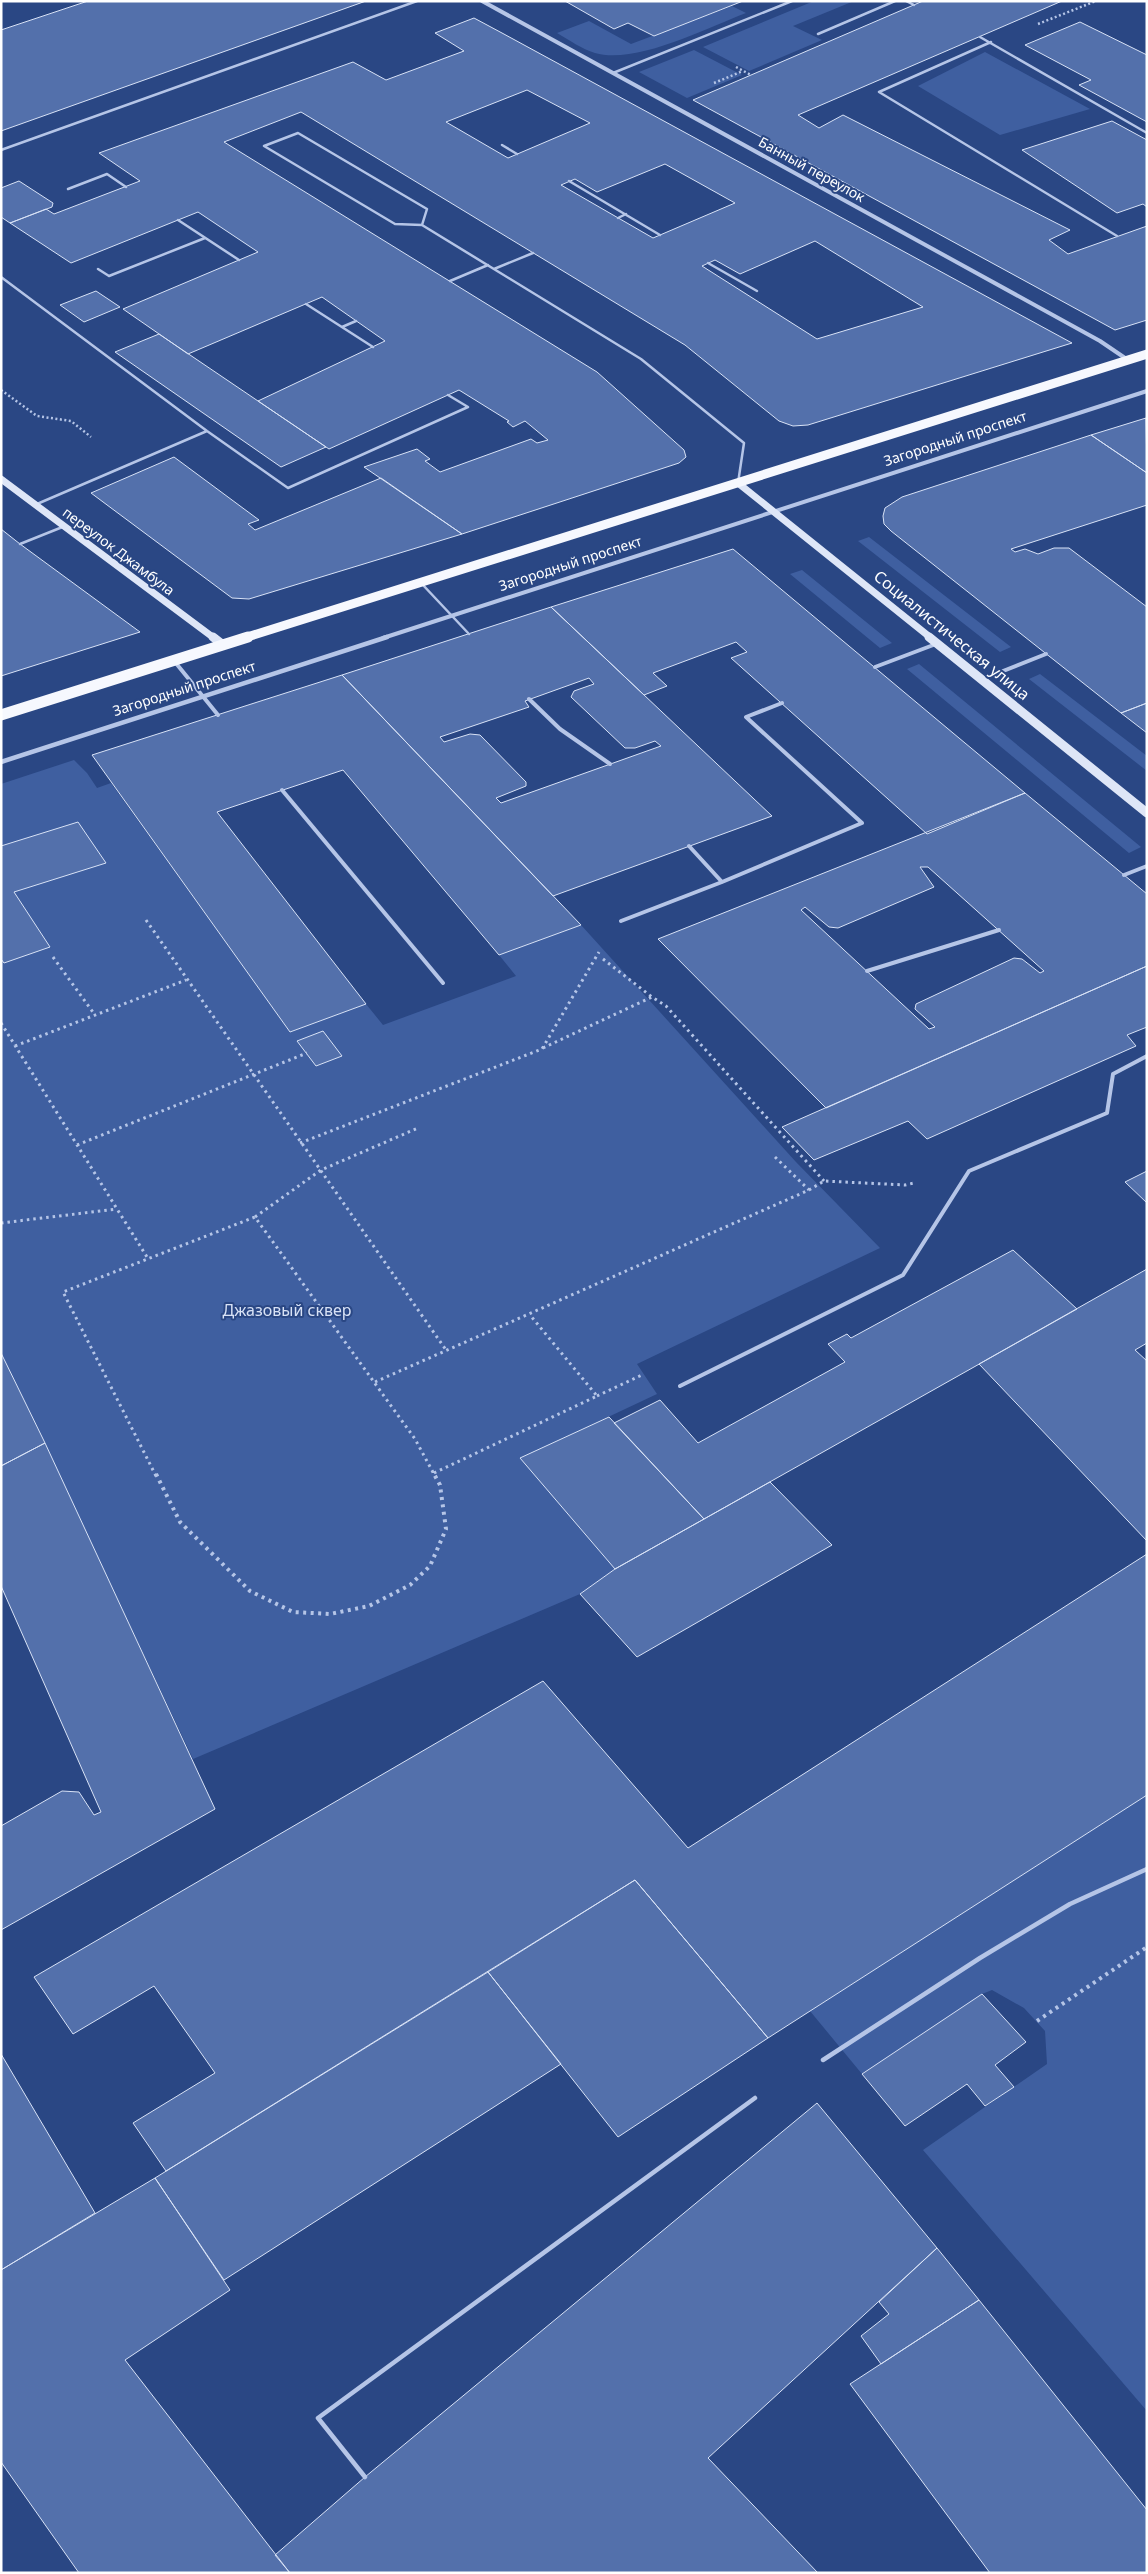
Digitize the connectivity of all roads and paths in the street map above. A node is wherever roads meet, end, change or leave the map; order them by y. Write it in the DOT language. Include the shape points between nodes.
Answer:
graph roads {
  1 [pos="417,1"];
  2 [pos="482,1"];
  3 [pos="792,1"];
  4 [pos="895,1"];
  5 [pos="906,1"];
  6 [pos="1096,1"];
  7 [pos="914,5"];
  8 [pos="818,34"];
  9 [pos="980,37"];
  10 [pos="991,42"];
  11 [pos="613,73"];
  12 [pos="1147,133"];
  13 [pos="502,145"];
  14 [pos="1,150"];
  15 [pos="517,154"];
  16 [pos="569,182"];
  17 [pos="126,186"];
  18 [pos="68,189"];
  19 [pos="626,214"];
  20 [pos="618,218"];
  21 [pos="178,220"];
  22 [pos="422,225"];
  23 [pos="660,235"];
  24 [pos="1117,236"];
  25 [pos="205,238"];
  26 [pos="533,253"];
  27 [pos="239,260"];
  28 [pos="708,263"];
  29 [pos="488,265"];
  30 [pos="98,269"];
  31 [pos="494,269"];
  32 [pos="1,277"];
  33 [pos="450,281"];
  34 [pos="757,291"];
  35 [pos="306,304"];
  36 [pos="356,321"];
  37 [pos="342,327"];
  38 [pos="373,347"];
  39 [pos="1147,354"];
  40 [pos="1128,360"];
  41 [pos="1,390"];
  42 [pos="1147,391"];
  43 [pos="448,395"];
  44 [pos="207,431"];
  45 [pos="129,465"];
  46 [pos="1,478"];
  47 [pos="738,483"];
  48 [pos="36,505"];
  49 [pos="773,510"];
  50 [pos="65,526"];
  51 [pos="20,544"];
  52 [pos="422,584"];
  53 [pos="451,616"];
  54 [pos="469,634"];
  55 [pos="938,643"];
  56 [pos="222,644"];
  57 [pos="1046,654"];
  58 [pos="174,660"];
  59 [pos="875,667"];
  60 [pos="983,679"];
  61 [pos="203,696"];
  62 [pos="530,699"];
  63 [pos="782,703"];
  64 [pos="1,715"];
  65 [pos="218,715"];
  66 [pos="1,762"];
  67 [pos="610,764"];
  68 [pos="282,790"];
  69 [pos="1147,812"];
  70 [pos="689,846"];
  71 [pos="1147,866"];
  72 [pos="1124,875"];
  73 [pos="722,882"];
  74 [pos="146,920"];
  75 [pos="621,921"];
  76 [pos="999,930"];
  77 [pos="603,948"];
  78 [pos="597,955"];
  79 [pos="53,957"];
  80 [pos="867,972"];
  81 [pos="186,980"];
  82 [pos="443,983"];
  83 [pos="652,997"];
  84 [pos="95,1015"];
  85 [pos="1,1023"];
  86 [pos="15,1046"];
  87 [pos="542,1049"];
  88 [pos="308,1053"];
  89 [pos="1147,1056"];
  90 [pos="255,1076"];
  91 [pos="418,1128"];
  92 [pos="300,1143"];
  93 [pos="77,1145"];
  94 [pos="775,1157"];
  95 [pos="321,1170"];
  96 [pos="970,1171"];
  97 [pos="824,1181"];
  98 [pos="809,1190"];
  99 [pos="117,1209"];
  100 [pos="255,1217"];
  101 [pos="1,1224"];
  102 [pos="148,1257"];
  103 [pos="530,1315"];
  104 [pos="446,1350"];
  105 [pos="375,1382"];
  106 [pos="680,1386"];
  107 [pos="597,1396"];
  108 [pos="434,1473"];
  109 [pos="1147,1869"];
  110 [pos="1147,1947"];
  111 [pos="1038,2021"];
  112 [pos="822,2060"];
  113 [pos="755,2098"];
  114 [pos="365,2477"];
  1 -- 14 [label="lane"];
  2 -- 11 [label="street, Банный переулок"];
  3 -- 11 [label="lane"];
  4 -- 8 [label="lane"];
  5 -- 7 [label="lane"];
  6 -- 10 [label="path"];
  9 -- 10 [label="lane"];
  10 -- 12 [label="lane"];
  10 -- 24 [label="lane" via="879,92"];
  11 -- 40 [label="street, Банный переулок" via="1100,341"];
  13 -- 15 [label="lane"];
  16 -- 19 [label="lane"];
  17 -- 18 [label="lane" via="107,174"];
  19 -- 20 [label="lane"];
  19 -- 23 [label="lane"];
  21 -- 25 [label="lane"];
  22 -- 22 [label="lane" via="395,224 264,146 298,133 427,209"];
  22 -- 29 [label="lane"];
  25 -- 27 [label="lane"];
  25 -- 30 [label="lane" via="109,276"];
  26 -- 31 [label="lane"];
  28 -- 34 [label="lane"];
  29 -- 31 [label="lane"];
  29 -- 33 [label="lane"];
  31 -- 47 [label="lane" via="641,359 744,443"];
  32 -- 44 [label="lane"];
  35 -- 37 [label="lane"];
  36 -- 37 [label="lane"];
  37 -- 38 [label="lane"];
  39 -- 40 [label="main road, Загородный проспект"];
  40 -- 47 [label="main road, Загородный проспект"];
  41 -- 45 [label="path" via="37,416 70,421"];
  42 -- 49 [label="street, Загородный проспект"];
  43 -- 44 [label="lane" via="468,407 288,488"];
  44 -- 45 [label="lane"];
  45 -- 48 [label="lane"];
  46 -- 48 [label="street, переулок Джамбула"];
  47 -- 49 [label="street, Социалистическая улица"];
  47 -- 52 [label="main road, Загородный проспект"];
  48 -- 50 [label="street, переулок Джамбула"];
  49 -- 53 [label="street, Загородный проспект"];
  49 -- 55 [label="street, Социалистическая улица"];
  50 -- 51 [label="lane"];
  50 -- 56 [label="street, переулок Джамбула"];
  52 -- 53 [label="lane"];
  52 -- 56 [label="main road, Загородный проспект"];
  53 -- 54 [label="lane"];
  53 -- 61 [label="street, Загородный проспект"];
  55 -- 59 [label="lane"];
  55 -- 60 [label="street, Социалистическая улица"];
  56 -- 58 [label="main road, Загородный проспект"];
  57 -- 60 [label="lane"];
  58 -- 61 [label="lane"];
  58 -- 64 [label="main road, Загородный проспект"];
  60 -- 69 [label="street, Социалистическая улица"];
  61 -- 65 [label="lane"];
  61 -- 66 [label="street, Загородный проспект"];
  62 -- 67 [label="lane" via="560,729"];
  63 -- 73 [label="lane" via="746,717 862,823"];
  68 -- 82 [label="lane"];
  70 -- 73 [label="lane"];
  71 -- 72 [label="lane"];
  73 -- 75 [label="lane"];
  74 -- 81 [label="path"];
  76 -- 80 [label="lane"];
  77 -- 78 [label="path"];
  78 -- 83 [label="path"];
  78 -- 87 [label="path"];
  79 -- 84 [label="path"];
  81 -- 84 [label="path"];
  81 -- 90 [label="path"];
  83 -- 87 [label="path"];
  83 -- 97 [label="path" via="666,1006"];
  84 -- 86 [label="path"];
  85 -- 86 [label="path"];
  86 -- 93 [label="path"];
  87 -- 92 [label="path"];
  88 -- 90 [label="path"];
  89 -- 96 [label="lane" via="1113,1074 1106,1113"];
  90 -- 92 [label="path"];
  90 -- 93 [label="path"];
  91 -- 95 [label="path"];
  92 -- 95 [label="path"];
  93 -- 99 [label="path"];
  94 -- 98 [label="path"];
  95 -- 100 [label="path"];
  95 -- 104 [label="path"];
  96 -- 97 [label="path" via="905,1185"];
  96 -- 106 [label="lane" via="904,1275"];
  97 -- 98 [label="path"];
  98 -- 103 [label="path"];
  99 -- 101 [label="path"];
  99 -- 102 [label="path"];
  100 -- 102 [label="path"];
  100 -- 105 [label="path"];
  102 -- 108 [label="path" via="63,1292 180,1522 250,1591 292,1612 330,1614 369,1606 410,1585 430,1566 446,1529 440,1486"];
  103 -- 104 [label="path"];
  103 -- 107 [label="path"];
  104 -- 105 [label="path"];
  105 -- 108 [label="path" via="415,1438"];
  106 -- 107 [label="path" via="643,1374"];
  107 -- 108 [label="path"];
  109 -- 112 [label="lane" via="1070,1904"];
  110 -- 111 [label="path"];
  113 -- 114 [label="lane" via="318,2418"];
}
